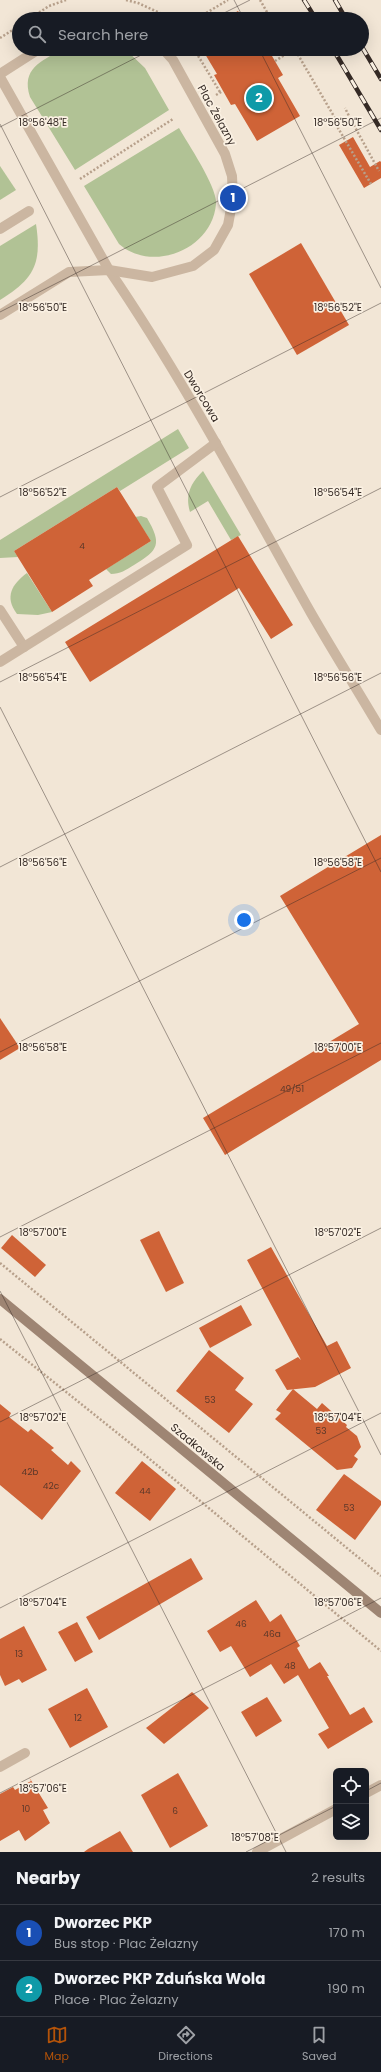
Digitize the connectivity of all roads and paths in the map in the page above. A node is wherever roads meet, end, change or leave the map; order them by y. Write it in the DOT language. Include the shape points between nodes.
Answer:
graph roads {
  1 [pos="66,0"];
  2 [pos="126,0"];
  3 [pos="228,0"];
  4 [pos="260,0"];
  5 [pos="40,12"];
  6 [pos="158,12"];
  7 [pos="208,12"];
  8 [pos="268,12"];
  9 [pos="12,30"];
  10 [pos="0,38"];
  11 [pos="30,56"];
  12 [pos="169,56"];
  13 [pos="199,56"];
  14 [pos="281,56"];
  15 [pos="299,56"];
  16 [pos="274,61"];
  17 [pos="0,76"];
  18 [pos="216,95"];
  19 [pos="345,108"];
  20 [pos="174,118"];
  21 [pos="350,118"];
  22 [pos="339,125"];
  23 [pos="379,171"];
  24 [pos="80,179"];
  25 [pos="371,184"];
  26 [pos="28,211"];
  27 [pos="0,229"];
  28 [pos="109,270"];
  29 [pos="0,315"];
  30 [pos="216,443"];
  31 [pos="0,610"];
  32 [pos="24,647"];
  33 [pos="0,662"];
  34 [pos="381,730"];
  35 [pos="0,1263"];
  36 [pos="0,1299"];
  37 [pos="0,1339"];
  38 [pos="381,1576"];
  39 [pos="381,1613"];
  40 [pos="381,1650"];
  41 [pos="25,1753"];
  42 [pos="0,1767"];
  43 [pos="381,1785"];
  44 [pos="369,1791"];
  45 [pos="333,1811"];
  46 [pos="257,1852"];
  1 -- 5 [label="path"];
  2 -- 6 [label="path"];
  3 -- 7 [label="path"];
  4 -- 8 [label="path"];
  9 -- 10 [label="path"];
  11 -- 17 [label="street"];
  12 -- 28 [label="street, Plac Żelazny" via="225,154 232,176 233,198 228,225 214,250 193,266 152,277"];
  13 -- 18 [label="path" via="222,92"];
  14 -- 16 [label="path"];
  15 -- 22 [label="path"];
  17 -- 28 [label="street, Dworcowa"];
  19 -- 21 [label="path"];
  20 -- 24 [label="path"];
  21 -- 22 [label="path"];
  21 -- 23 [label="path"];
  22 -- 25 [label="path" via="338,128"];
  26 -- 27 [label="street"];
  28 -- 29 [label="street, Plac Żelazny" via="69,272"];
  28 -- 30 [label="street, Dworcowa"];
  30 -- 32 [label="street" via="157,486 187,544"];
  30 -- 34 [label="street, Dworcowa" via="312,615"];
  31 -- 32 [label="street"];
  32 -- 33 [label="street"];
  35 -- 38 [label="path"];
  36 -- 39 [label="street, Szadkowska"];
  37 -- 40 [label="path"];
  41 -- 42 [label="street"];
  43 -- 44 [label="street"];
  45 -- 46 [label="street"];
}
